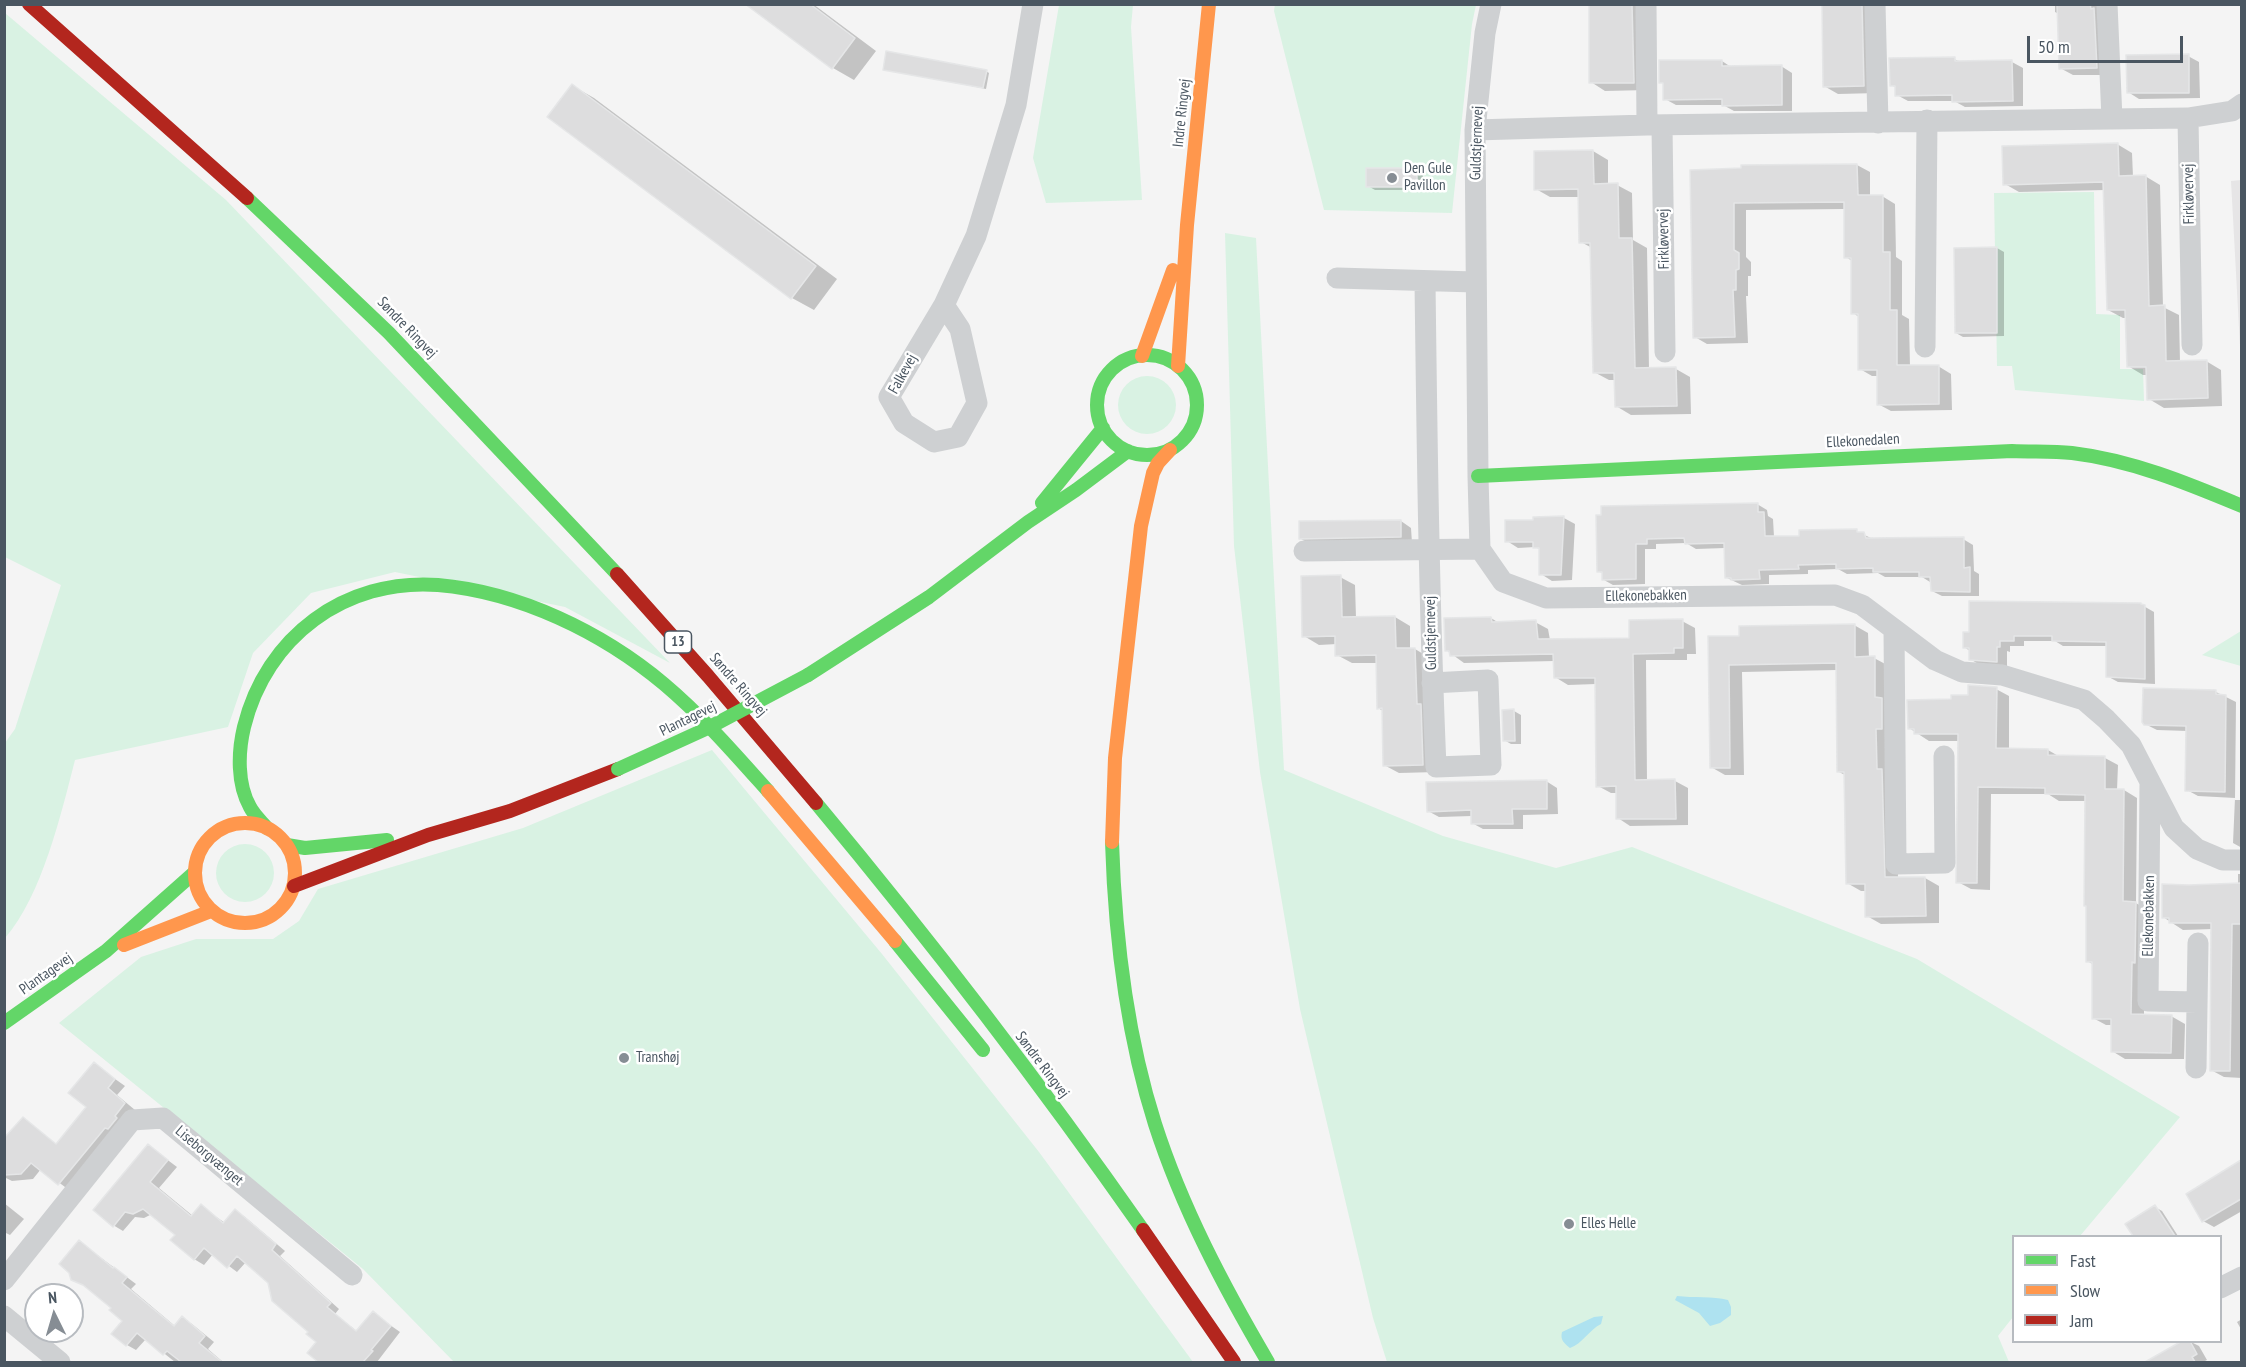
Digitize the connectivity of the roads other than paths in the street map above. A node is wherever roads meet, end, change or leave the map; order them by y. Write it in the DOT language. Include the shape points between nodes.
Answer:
graph roads {
  1 [pos="29,4"];
  2 [pos="1033,4"];
  3 [pos="1209,4"];
  4 [pos="1491,4"];
  5 [pos="1646,4"];
  6 [pos="1875,4"];
  7 [pos="2108,4"];
  8 [pos="2241,104"];
  9 [pos="2188,118"];
  10 [pos="2112,119"];
  11 [pos="1927,120"];
  12 [pos="1878,123"];
  13 [pos="1655,125"];
  14 [pos="1475,130"];
  15 [pos="1187,225"];
  16 [pos="1337,278"];
  17 [pos="1425,281"];
  18 [pos="1475,282"];
  19 [pos="944,305"];
  20 [pos="2192,345"];
  21 [pos="1925,347"];
  22 [pos="1665,352"];
  23 [pos="1142,356"];
  24 [pos="1178,366"];
  25 [pos="1103,428"];
  26 [pos="1170,450"];
  27 [pos="1128,451"];
  28 [pos="1478,476"];
  29 [pos="2241,506"];
  30 [pos="1028,522"];
  31 [pos="1429,548"];
  32 [pos="1480,549"];
  33 [pos="1304,551"];
  34 [pos="1894,630"];
  35 [pos="1432,683"];
  36 [pos="1944,756"];
  37 [pos="2150,781"];
  38 [pos="267,828"];
  39 [pos="428,835"];
  40 [pos="287,845"];
  41 [pos="2241,860"];
  42 [pos="195,872"];
  43 [pos="294,886"];
  44 [pos="211,910"];
  45 [pos="2198,943"];
  46 [pos="106,951"];
  47 [pos="2197,1002"];
  48 [pos="4,1023"];
  49 [pos="992,1063"];
  50 [pos="2196,1068"];
  51 [pos="352,1275"];
  52 [pos="2241,1277"];
  53 [pos="4,1280"];
  54 [pos="2222,1287"];
  55 [pos="1172,1296"];
  56 [pos="4,1316"];
  57 [pos="60,1362"];
  58 [pos="1222,1362"];
  59 [pos="1234,1362"];
  60 [pos="1268,1362"];
  1 -- 59 [label="main road, Søndre Ringvej / 13" via="155,113 370,314 555,506 687,652 916,925 1173,1270"];
  2 -- 19 [label="street, Falkevej" via="1016,105 976,236"];
  3 -- 15 [label="main road, Indre Ringvej"];
  4 -- 14 [label="street, Guldstjernevej"];
  5 -- 13 [label="street, Firkløvervej"];
  6 -- 12 [label="street"];
  7 -- 10 [label="street"];
  8 -- 9 [label="street" via="2232,111"];
  9 -- 10 [label="street"];
  9 -- 20 [label="street, Firkløvervej"];
  10 -- 11 [label="street"];
  11 -- 12 [label="street"];
  11 -- 21 [label="street"];
  12 -- 13 [label="street"];
  13 -- 14 [label="street"];
  13 -- 22 [label="street, Firkløvervej"];
  14 -- 18 [label="street, Guldstjernevej"];
  15 -- 23 [label="main road, Indre Ringvej"];
  15 -- 24 [label="main road, Indre Ringvej"];
  16 -- 17 [label="street"];
  17 -- 18 [label="street"];
  17 -- 31 [label="street, Guldstjernevej"];
  18 -- 28 [label="street, Guldstjernevej"];
  19 -- 19 [label="street, Falkevej" via="960,329 977,403 958,437 933,442 904,423 888,398"];
  23 -- 24 [label="main road" via="1154,356"];
  23 -- 25 [label="main road" via="1119,364 1103,381 1097,405"];
  24 -- 26 [label="main road" via="1194,388 1196,410 1190,430"];
  25 -- 27 [label="main road" via="1113,442"];
  25 -- 30 [label="main road, Plantagevej"];
  26 -- 27 [label="main road" via="1142,455"];
  26 -- 60 [label="main road" via="1153,472 1144,510 1119,717 1112,803 1113,885 1121,976 1156,1128 1181,1194 1209,1256"];
  27 -- 30 [label="main road, Plantagevej"];
  28 -- 29 [label="main road, Ellekonedalen" via="2012,451 2071,453 2122,462 2171,477"];
  28 -- 32 [label="street"];
  30 -- 39 [label="main road, Plantagevej, bridge" via="929,597 808,675 708,728 618,769 510,811"];
  31 -- 32 [label="street"];
  31 -- 33 [label="street"];
  31 -- 35 [label="street, Guldstjernevej"];
  32 -- 34 [label="street, Ellekonebakken" via="1503,582 1546,598 1835,595 1862,605"];
  34 -- 36 [label="street" via="1896,864 1945,863"];
  34 -- 37 [label="street, Ellekonebakken" via="1935,660 1962,672 2002,675 2084,700 2131,745"];
  35 -- 35 [label="street, Guldstjernevej" via="1488,680 1491,765 1436,767"];
  37 -- 41 [label="street, Ellekonebakken" via="2174,828 2197,849 2223,860"];
  37 -- 47 [label="street, Ellekonebakken" via="2148,1001"];
  38 -- 40 [label="main road"];
  38 -- 42 [label="main road" via="234,824 214,834 200,850"];
  38 -- 49 [label="main road" via="250,809 243,786 244,720 252,696 279,651 297,632 342,602 390,587 450,587 517,603 616,648 684,700 811,839"];
  39 -- 40 [label="main road, Plantagevej" via="305,848"];
  39 -- 43 [label="main road, Plantagevej"];
  40 -- 43 [label="main road" via="295,865"];
  42 -- 44 [label="main road" via="198,893"];
  42 -- 46 [label="main road, Plantagevej"];
  43 -- 44 [label="main road" via="281,909 259,922 234,922"];
  44 -- 46 [label="main road, Plantagevej"];
  45 -- 47 [label="street"];
  46 -- 48 [label="main road, Plantagevej"];
  47 -- 50 [label="street"];
  51 -- 53 [label="street, Liseborgvænget" via="163,1118 132,1120"];
  52 -- 54 [label="street"];
  55 -- 58 [label="main road"];
  56 -- 57 [label="street"];
}
